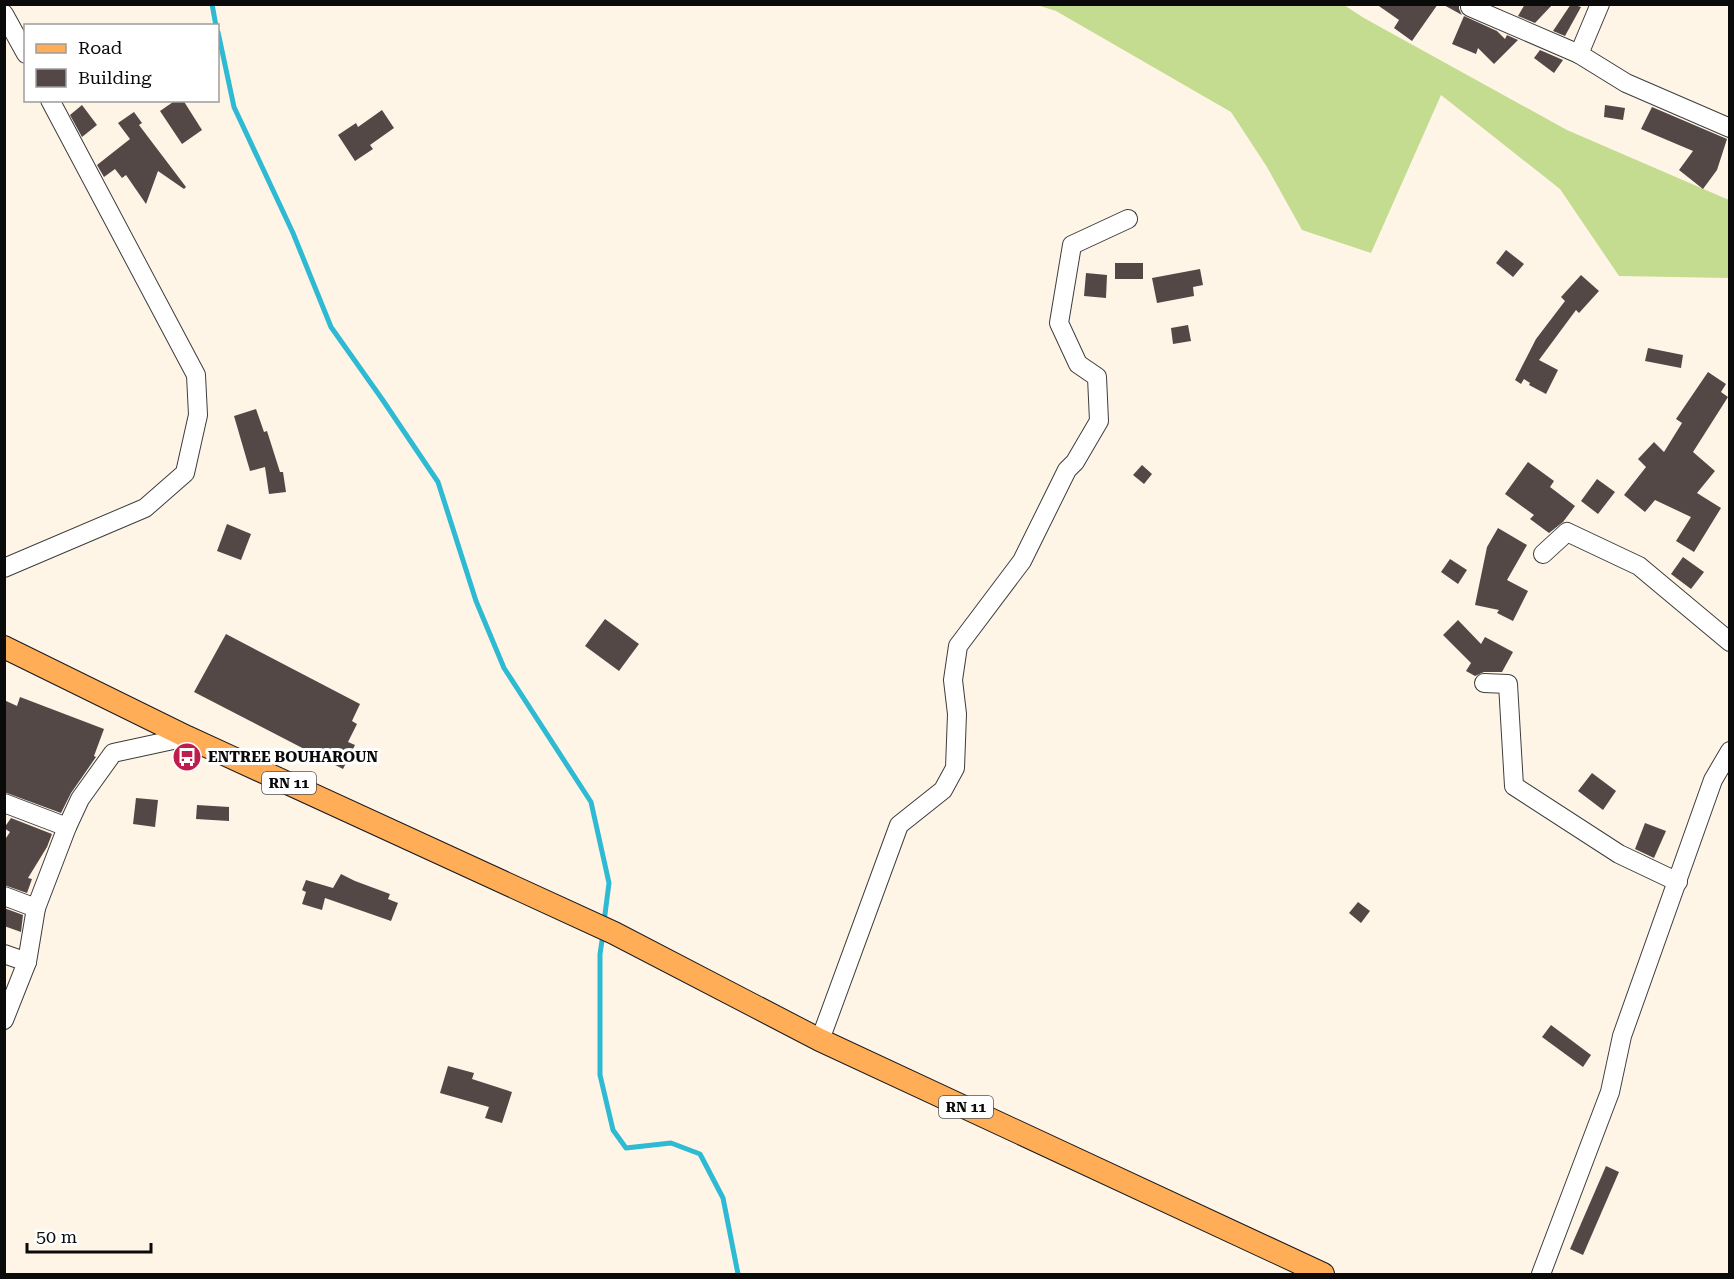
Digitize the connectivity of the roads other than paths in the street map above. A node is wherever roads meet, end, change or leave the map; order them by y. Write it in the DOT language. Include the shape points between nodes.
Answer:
graph roads {
  1 [pos="1600,4"];
  2 [pos="1470,7"];
  3 [pos="4,15"];
  4 [pos="24,50"];
  5 [pos="1579,54"];
  6 [pos="51,102"];
  7 [pos="1730,128"];
  8 [pos="1128,219"];
  9 [pos="1543,554"];
  10 [pos="4,568"];
  11 [pos="1730,642"];
  12 [pos="4,647"];
  13 [pos="1484,683"];
  14 [pos="187,737"];
  15 [pos="1730,752"];
  16 [pos="5,806"];
  17 [pos="67,827"];
  18 [pos="1678,882"];
  19 [pos="4,896"];
  20 [pos="36,908"];
  21 [pos="4,954"];
  22 [pos="27,962"];
  23 [pos="4,1020"];
  24 [pos="820,1040"];
  25 [pos="1323,1275"];
  26 [pos="1541,1275"];
  1 -- 5 [label="street"];
  2 -- 5 [label="street"];
  3 -- 4 [label="street"];
  5 -- 7 [label="street" via="1626,83"];
  6 -- 10 [label="street" via="196,375 198,416 185,473 145,508"];
  8 -- 24 [label="street" via="1072,245 1059,323 1078,364 1097,377 1099,421 1067,470 1022,561 958,646 953,680 957,714 955,768 943,790 899,825"];
  9 -- 11 [label="street" via="1567,532 1639,566"];
  12 -- 14 [label="main road, RN 11"];
  13 -- 18 [label="street" via="1508,684 1515,786 1619,854"];
  14 -- 17 [label="street" via="113,753 80,800"];
  14 -- 24 [label="main road, RN 11" via="614,933"];
  15 -- 18 [label="street" via="1713,780"];
  16 -- 17 [label="street"];
  17 -- 20 [label="street"];
  18 -- 26 [label="street" via="1622,1036 1610,1092"];
  19 -- 20 [label="street"];
  20 -- 22 [label="street"];
  21 -- 22 [label="street"];
  22 -- 23 [label="street"];
  24 -- 25 [label="main road, RN 11"];
}
